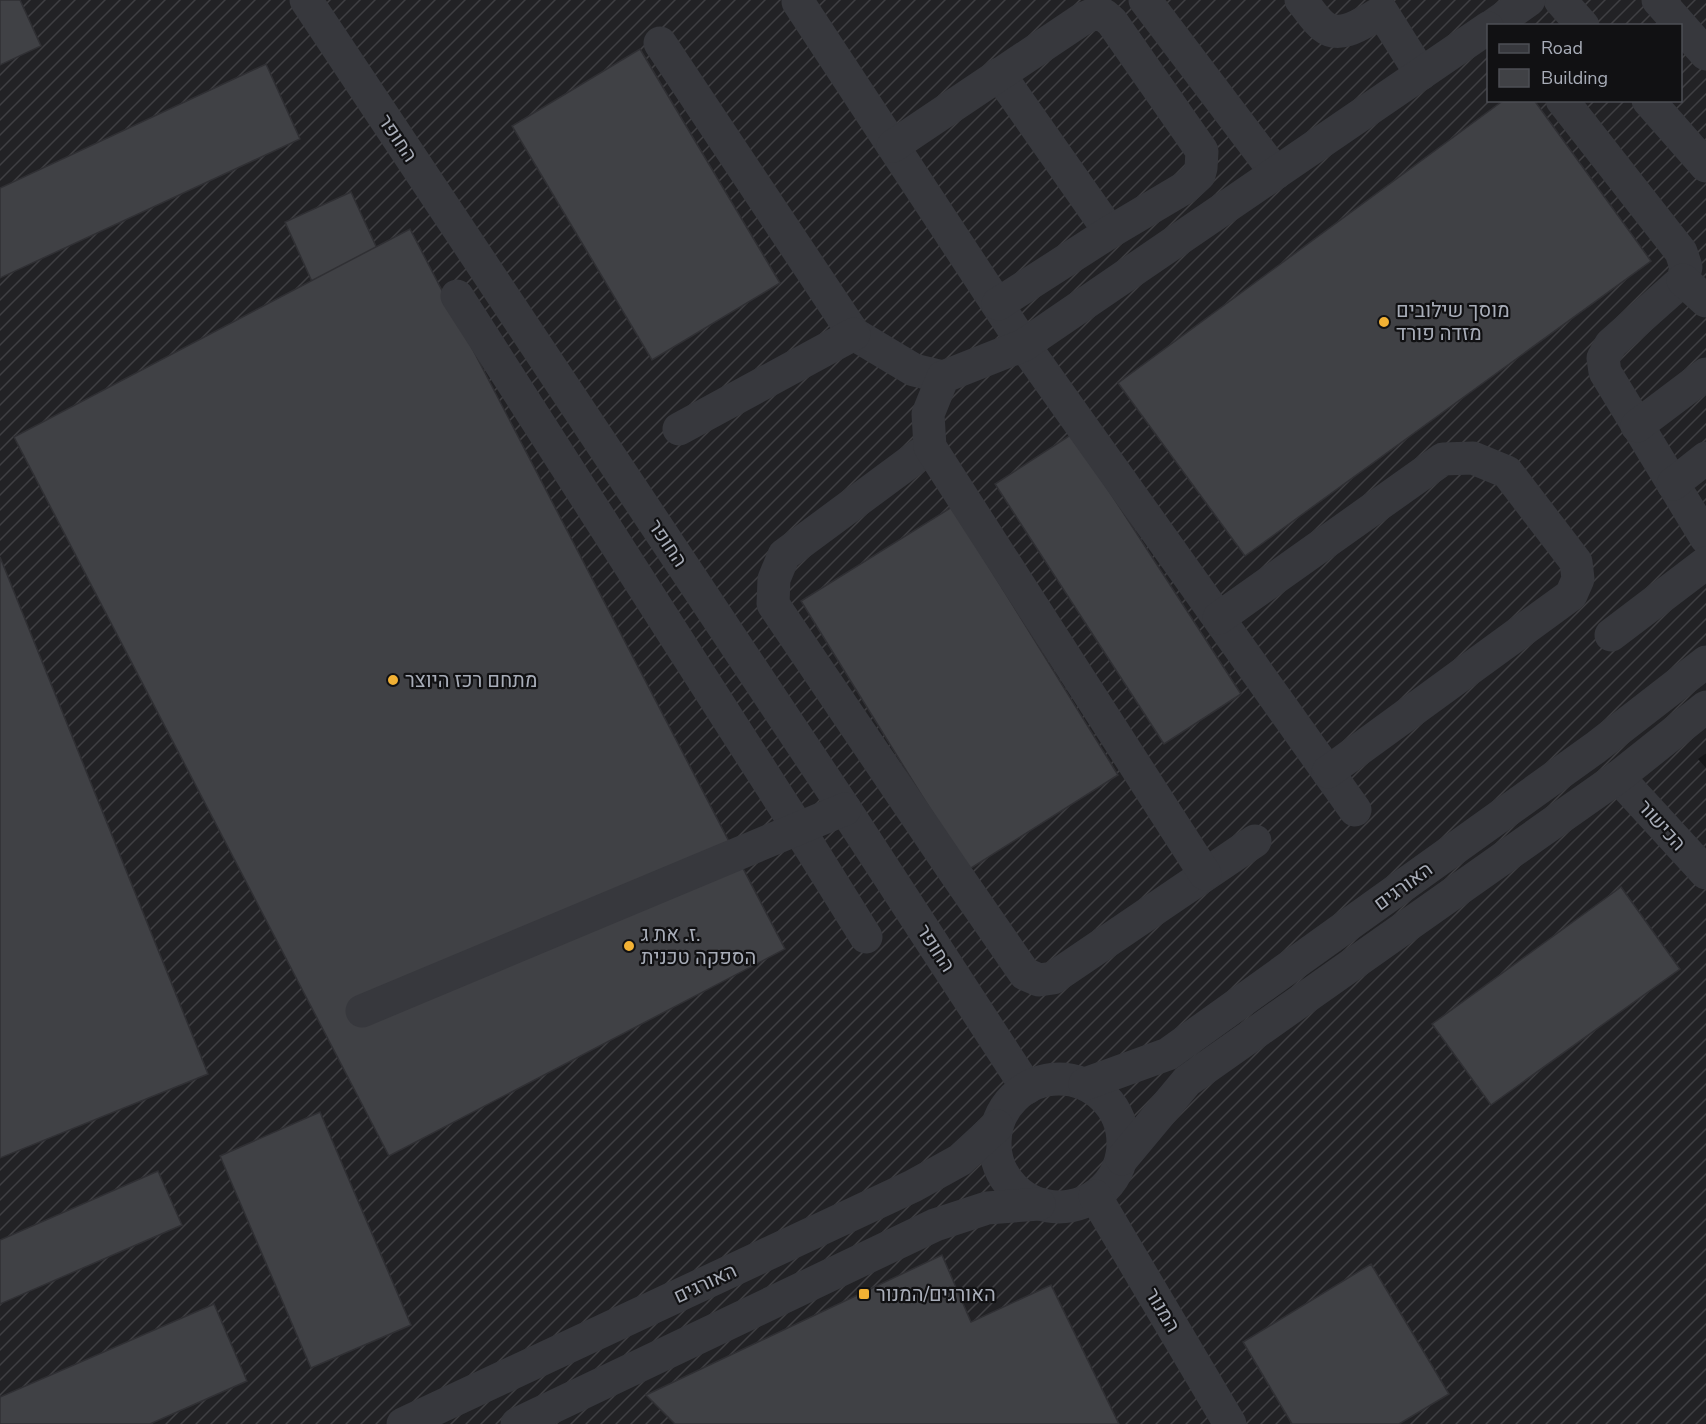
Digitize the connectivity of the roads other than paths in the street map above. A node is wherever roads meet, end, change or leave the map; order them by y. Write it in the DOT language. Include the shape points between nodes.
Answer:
graph roads {
  1 [pos="306,0"];
  2 [pos="1145,0"];
  3 [pos="1301,0"];
  4 [pos="1529,0"];
  5 [pos="1560,0"];
  6 [pos="1658,0"];
  7 [pos="798,2"];
  8 [pos="1384,4"];
  9 [pos="1497,24"];
  10 [pos="1580,24"];
  11 [pos="1679,24"];
  12 [pos="1682,27"];
  13 [pos="1487,31"];
  14 [pos="660,43"];
  15 [pos="1706,54"];
  16 [pos="999,74"];
  17 [pos="1421,74"];
  18 [pos="1564,102"];
  19 [pos="1650,102"];
  20 [pos="893,146"];
  21 [pos="1706,166"];
  22 [pos="1276,173"];
  23 [pos="1110,232"];
  24 [pos="1694,291"];
  25 [pos="457,296"];
  26 [pos="998,304"];
  27 [pos="854,334"];
  28 [pos="1024,345"];
  29 [pos="1706,374"];
  30 [pos="943,377"];
  31 [pos="1637,426"];
  32 [pos="679,429"];
  33 [pos="930,447"];
  34 [pos="1706,458"];
  35 [pos="1673,484"];
  36 [pos="1705,542"];
  37 [pos="1219,618"];
  38 [pos="1611,635"];
  39 [pos="1706,662"];
  40 [pos="1706,707"];
  41 [pos="1328,772"];
  42 [pos="1618,777"];
  43 [pos="845,809"];
  44 [pos="1355,810"];
  45 [pos="798,828"];
  46 [pos="1255,841"];
  47 [pos="1706,873"];
  48 [pos="1205,874"];
  49 [pos="866,937"];
  50 [pos="363,1011"];
  51 [pos="1085,1084"];
  52 [pos="1027,1088"];
  53 [pos="997,1126"];
  54 [pos="1122,1159"];
  55 [pos="1095,1196"];
  56 [pos="1039,1204"];
  57 [pos="403,1424"];
  58 [pos="517,1424"];
  59 [pos="1230,1424"];
  1 -- 43 [label="street, החופר"];
  2 -- 22 [label="street"];
  3 -- 8 [label="street" via="1324,27 1336,32 1348,30"];
  4 -- 9 [label="street"];
  5 -- 10 [label="street"];
  6 -- 11 [label="street"];
  7 -- 20 [label="street"];
  8 -- 17 [label="street"];
  12 -- 15 [label="street"];
  13 -- 17 [label="street"];
  14 -- 27 [label="street"];
  16 -- 20 [label="street"];
  16 -- 23 [label="street"];
  16 -- 23 [label="street" via="1094,14 1104,15 1119,31 1202,151 1202,168 1186,187"];
  17 -- 22 [label="street"];
  18 -- 24 [label="street" via="1681,252"];
  19 -- 21 [label="street"];
  20 -- 26 [label="street"];
  22 -- 28 [label="street"];
  23 -- 26 [label="street"];
  24 -- 31 [label="street" via="1611,344 1603,358 1605,372"];
  25 -- 45 [label="street"];
  26 -- 28 [label="street"];
  27 -- 30 [label="street" via="914,370"];
  27 -- 32 [label="street"];
  28 -- 30 [label="street"];
  28 -- 37 [label="street"];
  29 -- 31 [label="street"];
  30 -- 33 [label="street" via="928,414"];
  31 -- 35 [label="street"];
  33 -- 48 [label="street"];
  33 -- 48 [label="street" via="784,555 774,579 773,604 1024,974 1039,980 1053,978"];
  34 -- 35 [label="street"];
  35 -- 36 [label="street"];
  36 -- 38 [label="street"];
  37 -- 41 [label="street"];
  37 -- 41 [label="street" via="1443,459 1473,458 1507,472 1576,562 1578,579 1571,596"];
  39 -- 51 [label="street, האורגים" via="1586,755 1168,1054"];
  40 -- 42 [label="street, האורגים"];
  41 -- 44 [label="street"];
  42 -- 47 [label="street, הכישור"];
  42 -- 54 [label="street, האורגים" via="1187,1081"];
  43 -- 45 [label="street"];
  43 -- 52 [label="street, החופר"];
  45 -- 49 [label="street"];
  45 -- 50 [label="street"];
  46 -- 48 [label="street"];
  51 -- 52 [label="street" via="1046,1080"];
  51 -- 54 [label="street" via="1110,1102 1122,1129"];
  52 -- 53 [label="street" via="1013,1098"];
  53 -- 56 [label="street" via="995,1151 1002,1174 1018,1192"];
  53 -- 57 [label="street, האורגים" via="960,1160 913,1186"];
  54 -- 55 [label="street" via="1112,1180"];
  55 -- 56 [label="street" via="1077,1205"];
  55 -- 59 [label="street, המנור"];
  56 -- 58 [label="street" via="987,1208 935,1225"];
}
